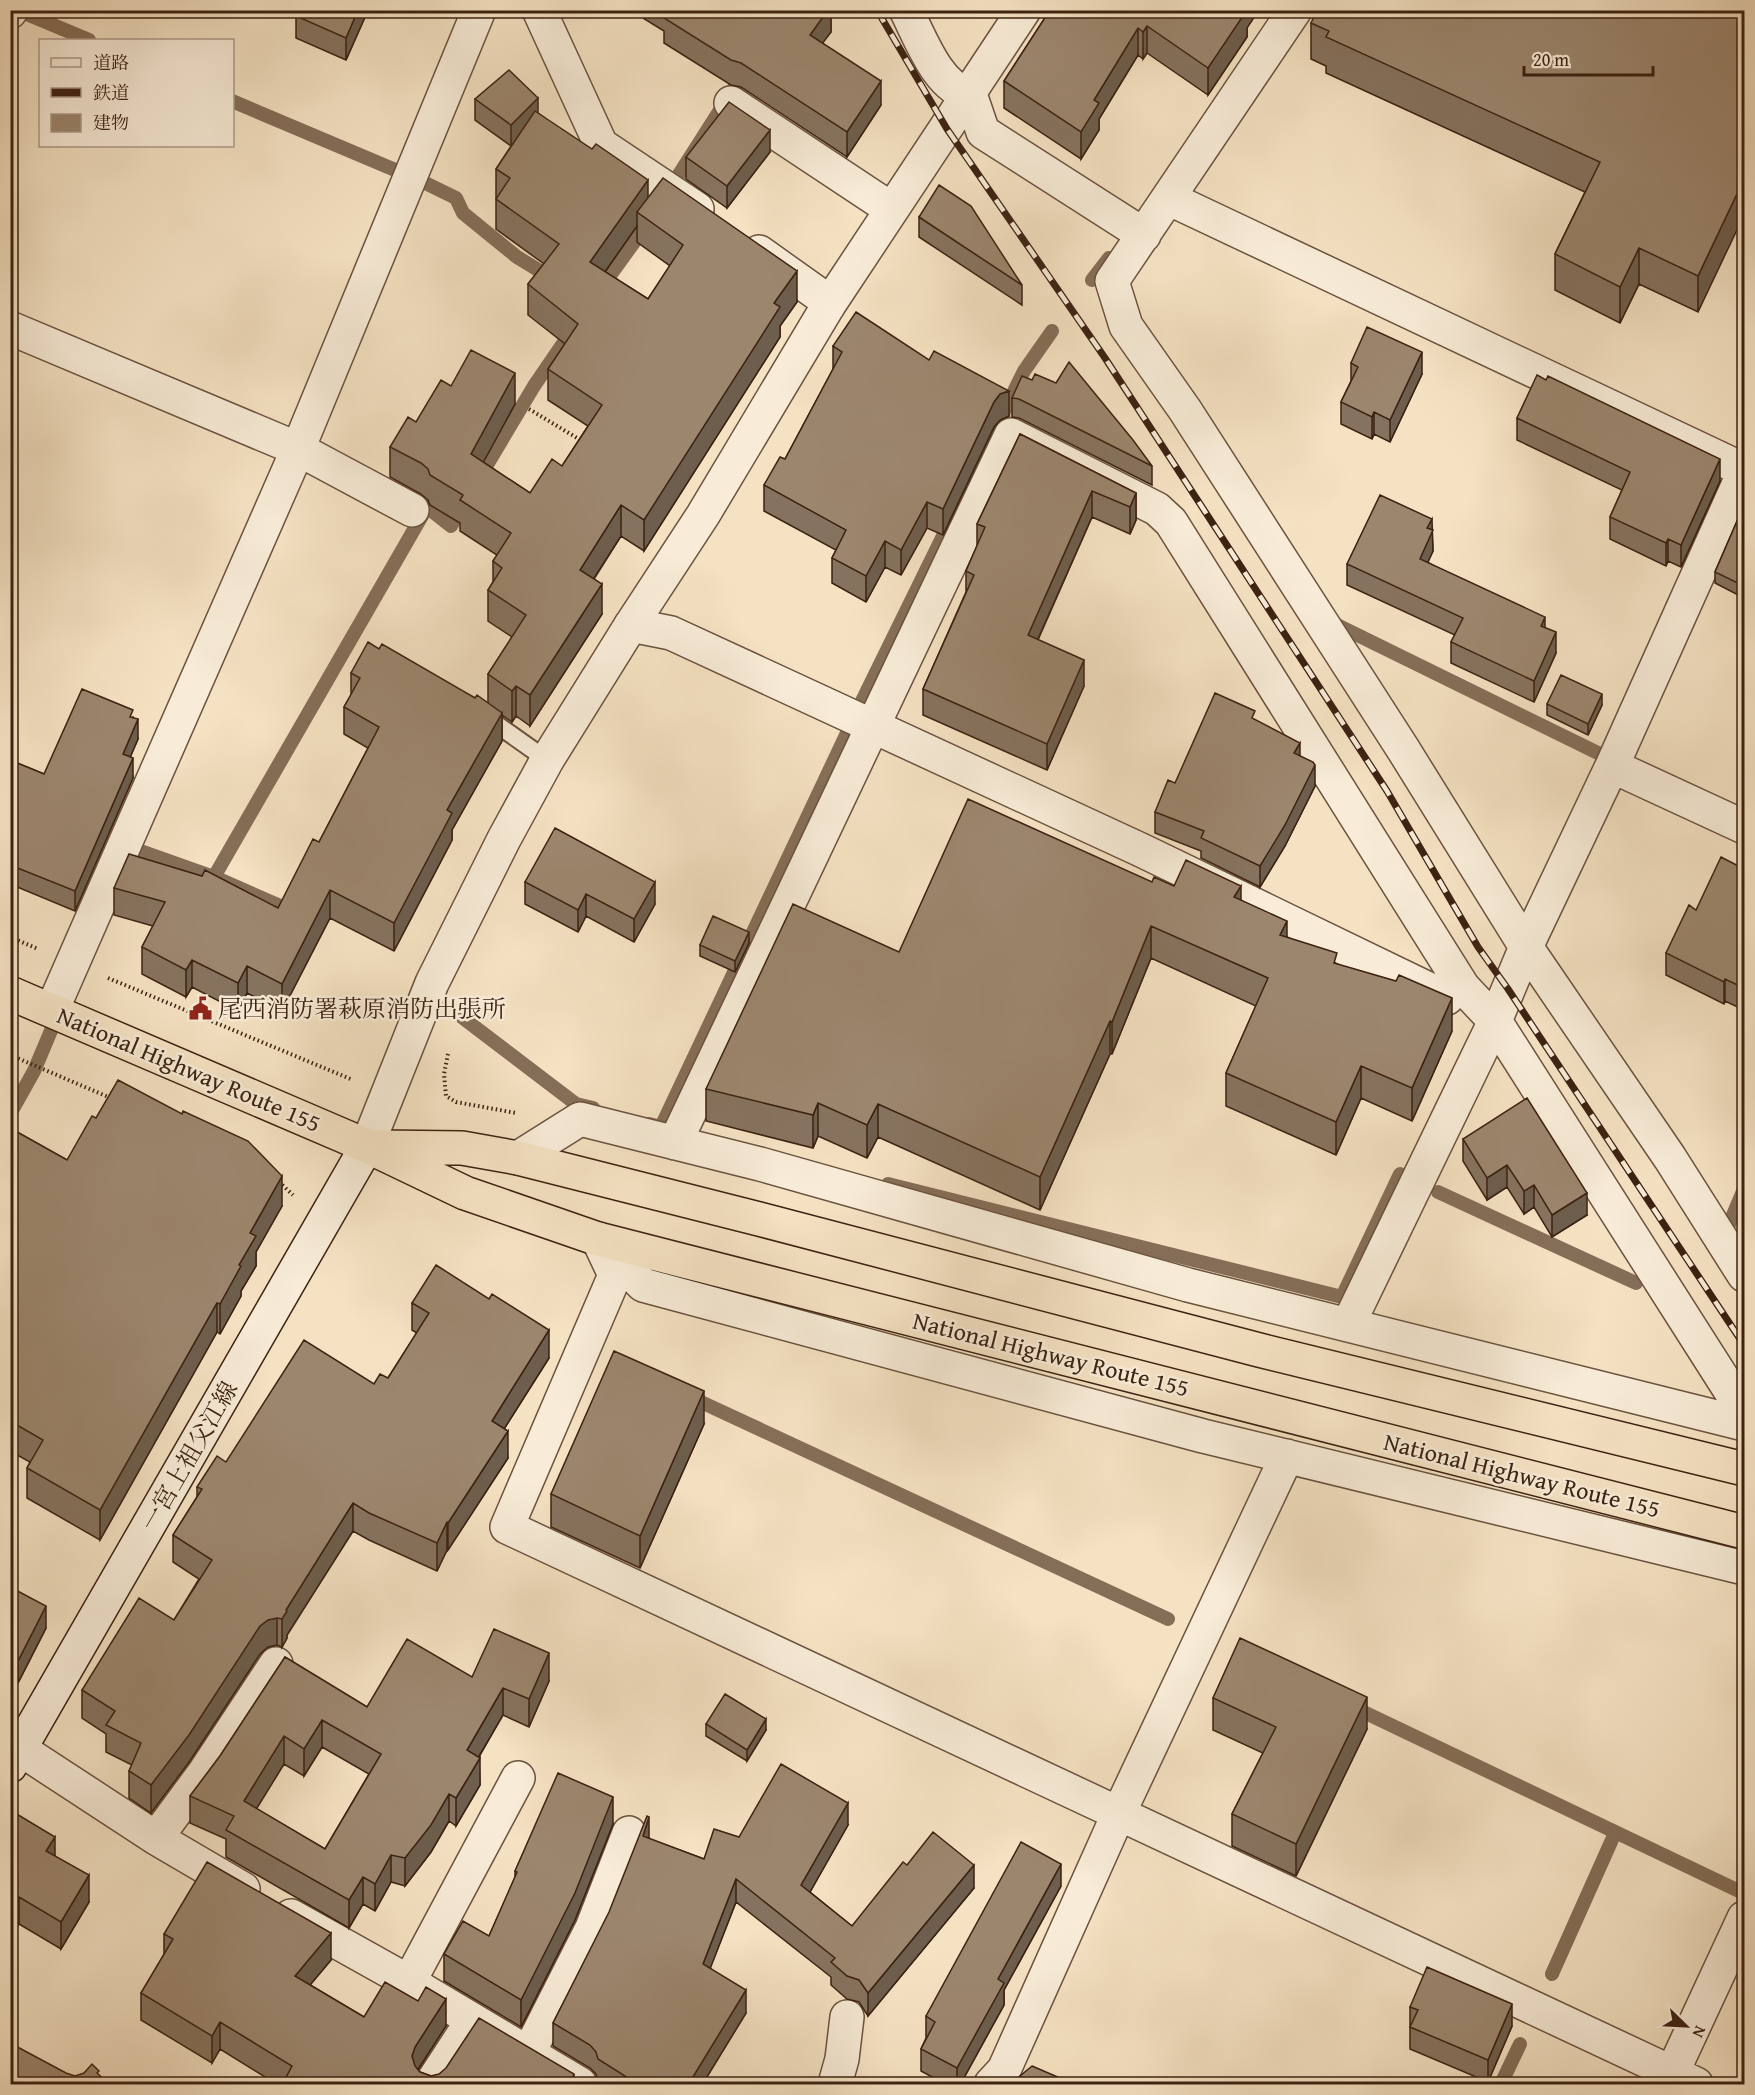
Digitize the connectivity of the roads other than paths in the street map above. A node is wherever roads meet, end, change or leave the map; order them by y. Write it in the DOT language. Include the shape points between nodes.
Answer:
graph roads {
  1 [pos="478,10"];
  2 [pos="539,10"];
  3 [pos="906,10"];
  4 [pos="1024,10"];
  5 [pos="1295,10"];
  6 [pos="970,93"];
  7 [pos="731,104"];
  8 [pos="1168,198"];
  9 [pos="894,205"];
  10 [pos="1143,235"];
  11 [pos="828,306"];
  12 [pos="10,328"];
  13 [pos="298,449"];
  14 [pos="1744,471"];
  15 [pos="412,510"];
  16 [pos="631,625"];
  17 [pos="476,709"];
  18 [pos="872,727"];
  19 [pos="547,760"];
  20 [pos="1612,766"];
  21 [pos="1744,827"];
  22 [pos="1526,947"];
  23 [pos="10,993"];
  24 [pos="52,1010"];
  25 [pos="1495,1021"];
  26 [pos="675,1143"];
  27 [pos="367,1146"];
  28 [pos="518,1158"];
  29 [pos="598,1239"];
  30 [pos="1744,1275"];
  31 [pos="1348,1325"];
  32 [pos="1744,1412"];
  33 [pos="1744,1424"];
  34 [pos="1287,1456"];
  35 [pos="1744,1469"];
  36 [pos="1744,1532"];
  37 [pos="1744,1568"];
  38 [pos="276,1664"];
  39 [pos="14,1753"];
  40 [pos="518,1778"];
  41 [pos="1118,1815"];
  42 [pos="630,1833"];
  43 [pos="156,1838"];
  44 [pos="1744,1918"];
  45 [pos="409,1982"];
  46 [pos="847,2017"];
  47 [pos="472,2021"];
  48 [pos="528,2054"];
  49 [pos="1678,2081"];
  50 [pos="431,2085"];
  51 [pos="580,2085"];
  52 [pos="835,2085"];
  53 [pos="991,2085"];
  1 -- 13 [label="street"];
  2 -- 11 [label="street" via="601,145 825,299"];
  3 -- 6 [label="street" via="936,70 959,92"];
  4 -- 6 [label="street, 一宮上祖父江線"];
  5 -- 8 [label="street"];
  6 -- 9 [label="street, 一宮上祖父江線"];
  6 -- 10 [label="street" via="983,132"];
  7 -- 9 [label="street" via="885,205"];
  8 -- 10 [label="street"];
  8 -- 14 [label="street"];
  9 -- 11 [label="street, 一宮上祖父江線"];
  10 -- 22 [label="street" via="1112,280 1126,326 1228,476"];
  11 -- 16 [label="street, 一宮上祖父江線" via="703,515"];
  12 -- 13 [label="street"];
  13 -- 15 [label="street"];
  13 -- 24 [label="street"];
  14 -- 20 [label="street"];
  16 -- 18 [label="street" via="671,633"];
  16 -- 19 [label="street, 一宮上祖父江線"];
  17 -- 19 [label="lane"];
  18 -- 25 [label="street" via="1141,850"];
  18 -- 25 [label="street" via="1011,435 1157,509 1171,522 1463,987"];
  18 -- 26 [label="street"];
  19 -- 27 [label="street, 一宮上祖父江線" via="432,982"];
  20 -- 21 [label="street"];
  20 -- 22 [label="street"];
  22 -- 25 [label="street"];
  22 -- 30 [label="street" via="1670,1158"];
  23 -- 24 [label="highway, National Highway Route 155"];
  24 -- 27 [label="highway, National Highway Route 155"];
  25 -- 31 [label="street"];
  25 -- 32 [label="street"];
  26 -- 28 [label="street" via="580,1119"];
  26 -- 31 [label="street" via="1188,1285"];
  27 -- 28 [label="highway, National Highway Route 155" via="462,1148"];
  27 -- 29 [label="highway, National Highway Route 155" via="465,1193"];
  27 -- 39 [label="street, 一宮上祖父江線"];
  28 -- 35 [label="highway, National Highway Route 155" via="1259,1350"];
  29 -- 34 [label="street" via="643,1285"];
  29 -- 36 [label="highway, National Highway Route 155"];
  29 -- 41 [label="street" via="615,1275 507,1527"];
  31 -- 33 [label="street"];
  34 -- 37 [label="street"];
  34 -- 41 [label="street"];
  38 -- 43 [label="street"];
  39 -- 43 [label="street"];
  40 -- 45 [label="street"];
  41 -- 49 [label="street"];
  41 -- 53 [label="street" via="1004,2070"];
  42 -- 48 [label="street" via="592,1928"];
  43 -- 45 [label="street"];
  44 -- 49 [label="street"];
  45 -- 47 [label="street"];
  46 -- 52 [label="street"];
  47 -- 48 [label="street"];
  47 -- 50 [label="street"];
  48 -- 51 [label="street"];
}
